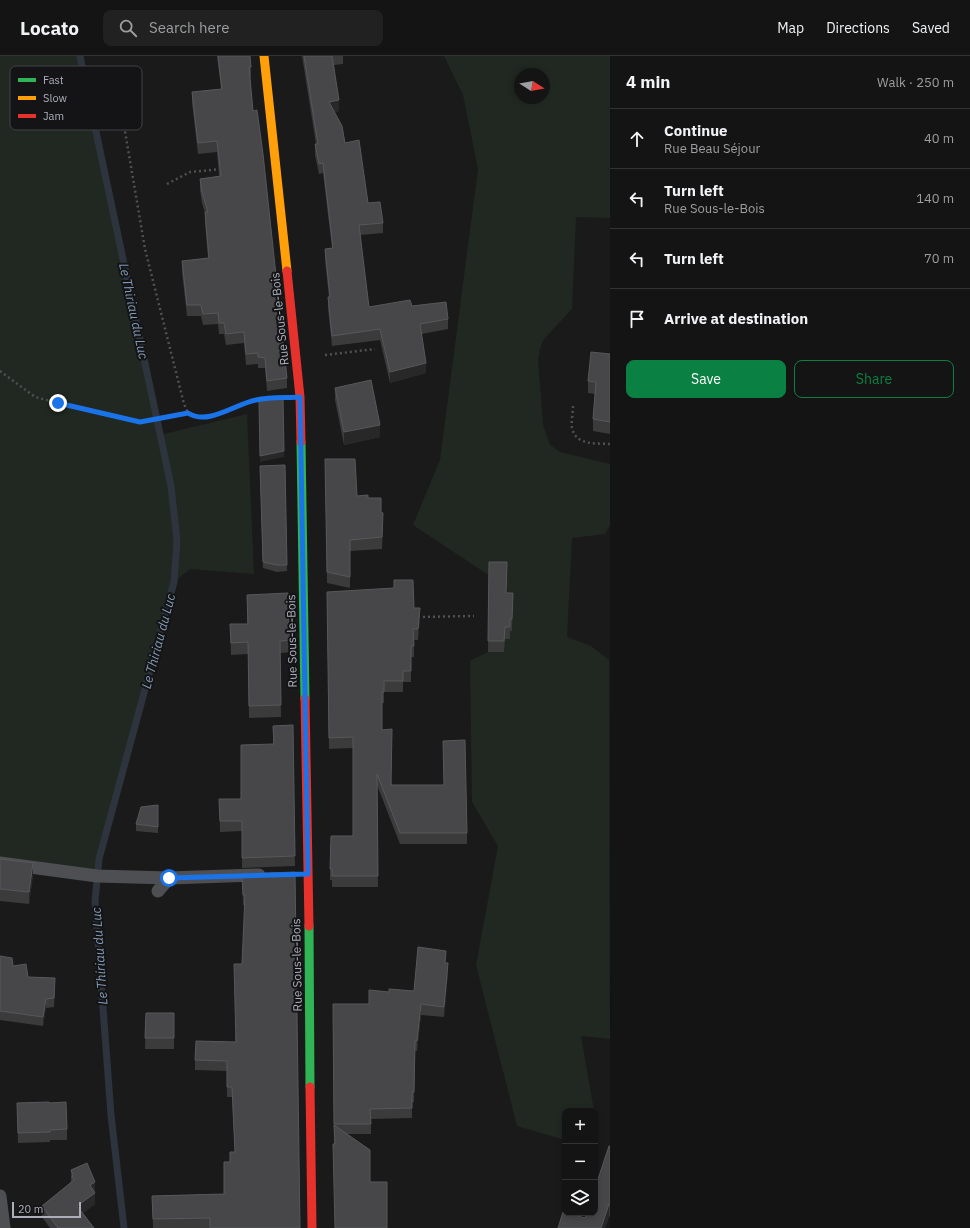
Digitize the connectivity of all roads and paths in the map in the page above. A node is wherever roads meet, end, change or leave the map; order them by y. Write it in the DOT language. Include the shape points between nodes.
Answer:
graph roads {
  1 [pos="264,56"];
  2 [pos="125,130"];
  3 [pos="229,168"];
  4 [pos="167,184"];
  5 [pos="375,349"];
  6 [pos="325,355"];
  7 [pos="0,371"];
  8 [pos="270,399"];
  9 [pos="574,406"];
  10 [pos="188,413"];
  11 [pos="610,444"];
  12 [pos="474,616"];
  13 [pos="412,617"];
  14 [pos="0,863"];
  15 [pos="293,874"];
  16 [pos="308,874"];
  17 [pos="270,875"];
  18 [pos="169,878"];
  19 [pos="158,891"];
  20 [pos="0,1196"];
  21 [pos="4,1228"];
  22 [pos="312,1228"];
  1 -- 16 [label="street, Rue Sous-le-Bois" via="300,397"];
  2 -- 10 [label="path" via="145,249"];
  3 -- 4 [label="path" via="190,172"];
  5 -- 6 [label="path"];
  7 -- 10 [label="path" via="35,397 92,412 140,422"];
  8 -- 10 [label="path" via="256,400 205,418 194,417"];
  9 -- 11 [label="path" via="572,428 576,437 583,442"];
  12 -- 13 [label="path"];
  14 -- 18 [label="lane" via="89,875"];
  15 -- 16 [label="lane"];
  16 -- 22 [label="street, Rue Sous-le-Bois"];
  17 -- 18 [label="lane"];
  18 -- 19 [label="lane"];
  20 -- 21 [label="lane"];
}
